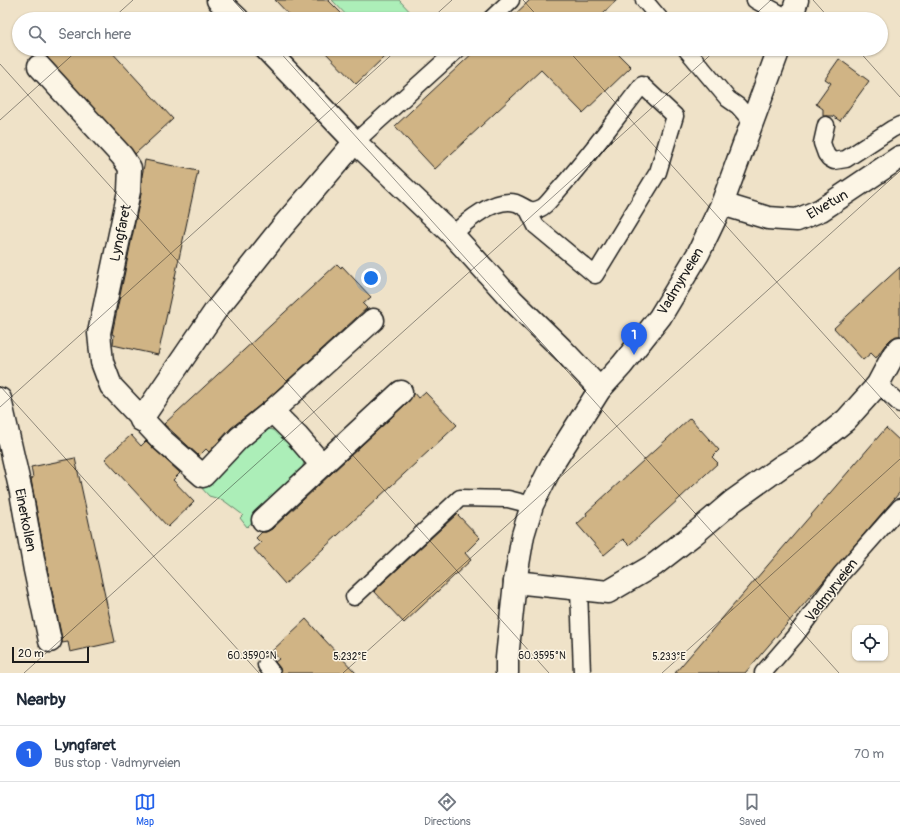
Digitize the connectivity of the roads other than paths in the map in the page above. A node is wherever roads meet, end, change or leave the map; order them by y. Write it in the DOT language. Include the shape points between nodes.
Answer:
graph roads {
  1 [pos="218,0"];
  2 [pos="511,0"];
  3 [pos="644,0"];
  4 [pos="755,0"];
  5 [pos="797,0"];
  6 [pos="231,12"];
  7 [pos="498,12"];
  8 [pos="654,12"];
  9 [pos="777,12"];
  10 [pos="793,12"];
  11 [pos="273,56"];
  12 [pos="450,56"];
  13 [pos="692,56"];
  14 [pos="776,56"];
  15 [pos="39,66"];
  16 [pos="752,122"];
  17 [pos="826,125"];
  18 [pos="900,125"];
  19 [pos="355,142"];
  20 [pos="900,157"];
  21 [pos="722,204"];
  22 [pos="528,210"];
  23 [pos="453,235"];
  24 [pos="373,320"];
  25 [pos="900,348"];
  26 [pos="878,384"];
  27 [pos="600,389"];
  28 [pos="401,392"];
  29 [pos="0,400"];
  30 [pos="900,404"];
  31 [pos="272,411"];
  32 [pos="142,420"];
  33 [pos="322,465"];
  34 [pos="532,505"];
  35 [pos="900,507"];
  36 [pos="264,520"];
  37 [pos="515,582"];
  38 [pos="579,589"];
  39 [pos="354,597"];
  40 [pos="50,641"];
  41 [pos="507,673"];
  42 [pos="582,673"];
  43 [pos="763,673"];
  1 -- 6 [label="street"];
  2 -- 7 [label="lane"];
  3 -- 8 [label="lane"];
  4 -- 9 [label="lane"];
  5 -- 10 [label="street"];
  11 -- 19 [label="street"];
  12 -- 19 [label="lane"];
  13 -- 16 [label="lane" via="728,99"];
  14 -- 16 [label="street, Vadmyrveien"];
  15 -- 32 [label="street, Lyngfaret" via="122,156 130,168 129,191 99,333 102,362 111,386"];
  16 -- 21 [label="street, Vadmyrveien"];
  17 -- 18 [label="lane" via="822,143 826,154 834,161 846,159"];
  19 -- 23 [label="street"];
  19 -- 32 [label="street" via="216,310"];
  20 -- 21 [label="street, Elvetun" via="821,210 798,220 768,218"];
  21 -- 27 [label="street, Vadmyrveien" via="698,254 660,317"];
  22 -- 22 [label="lane" via="542,208 565,183 642,85 675,116 658,172 595,275 536,226"];
  22 -- 23 [label="lane" via="515,203 500,203 488,207"];
  23 -- 27 [label="street" via="512,300"];
  24 -- 31 [label="street, Lyngfaret"];
  25 -- 26 [label="street"];
  26 -- 30 [label="lane"];
  26 -- 38 [label="street" via="846,420 809,450 733,501 654,565 608,592"];
  27 -- 34 [label="street, Vadmyrveien" via="552,465"];
  28 -- 33 [label="street"];
  29 -- 40 [label="street, Einerkollen"];
  31 -- 32 [label="street, Lyngfaret" via="238,438 203,476"];
  31 -- 33 [label="street"];
  33 -- 36 [label="street"];
  34 -- 37 [label="street, Vadmyrveien" via="523,535"];
  34 -- 39 [label="lane" via="508,499 460,498"];
  35 -- 43 [label="lane, Vadmyrveien" via="841,574 795,636"];
  37 -- 38 [label="street"];
  37 -- 41 [label="street, Vadmyrveien" via="506,658"];
  38 -- 42 [label="lane"];
}
